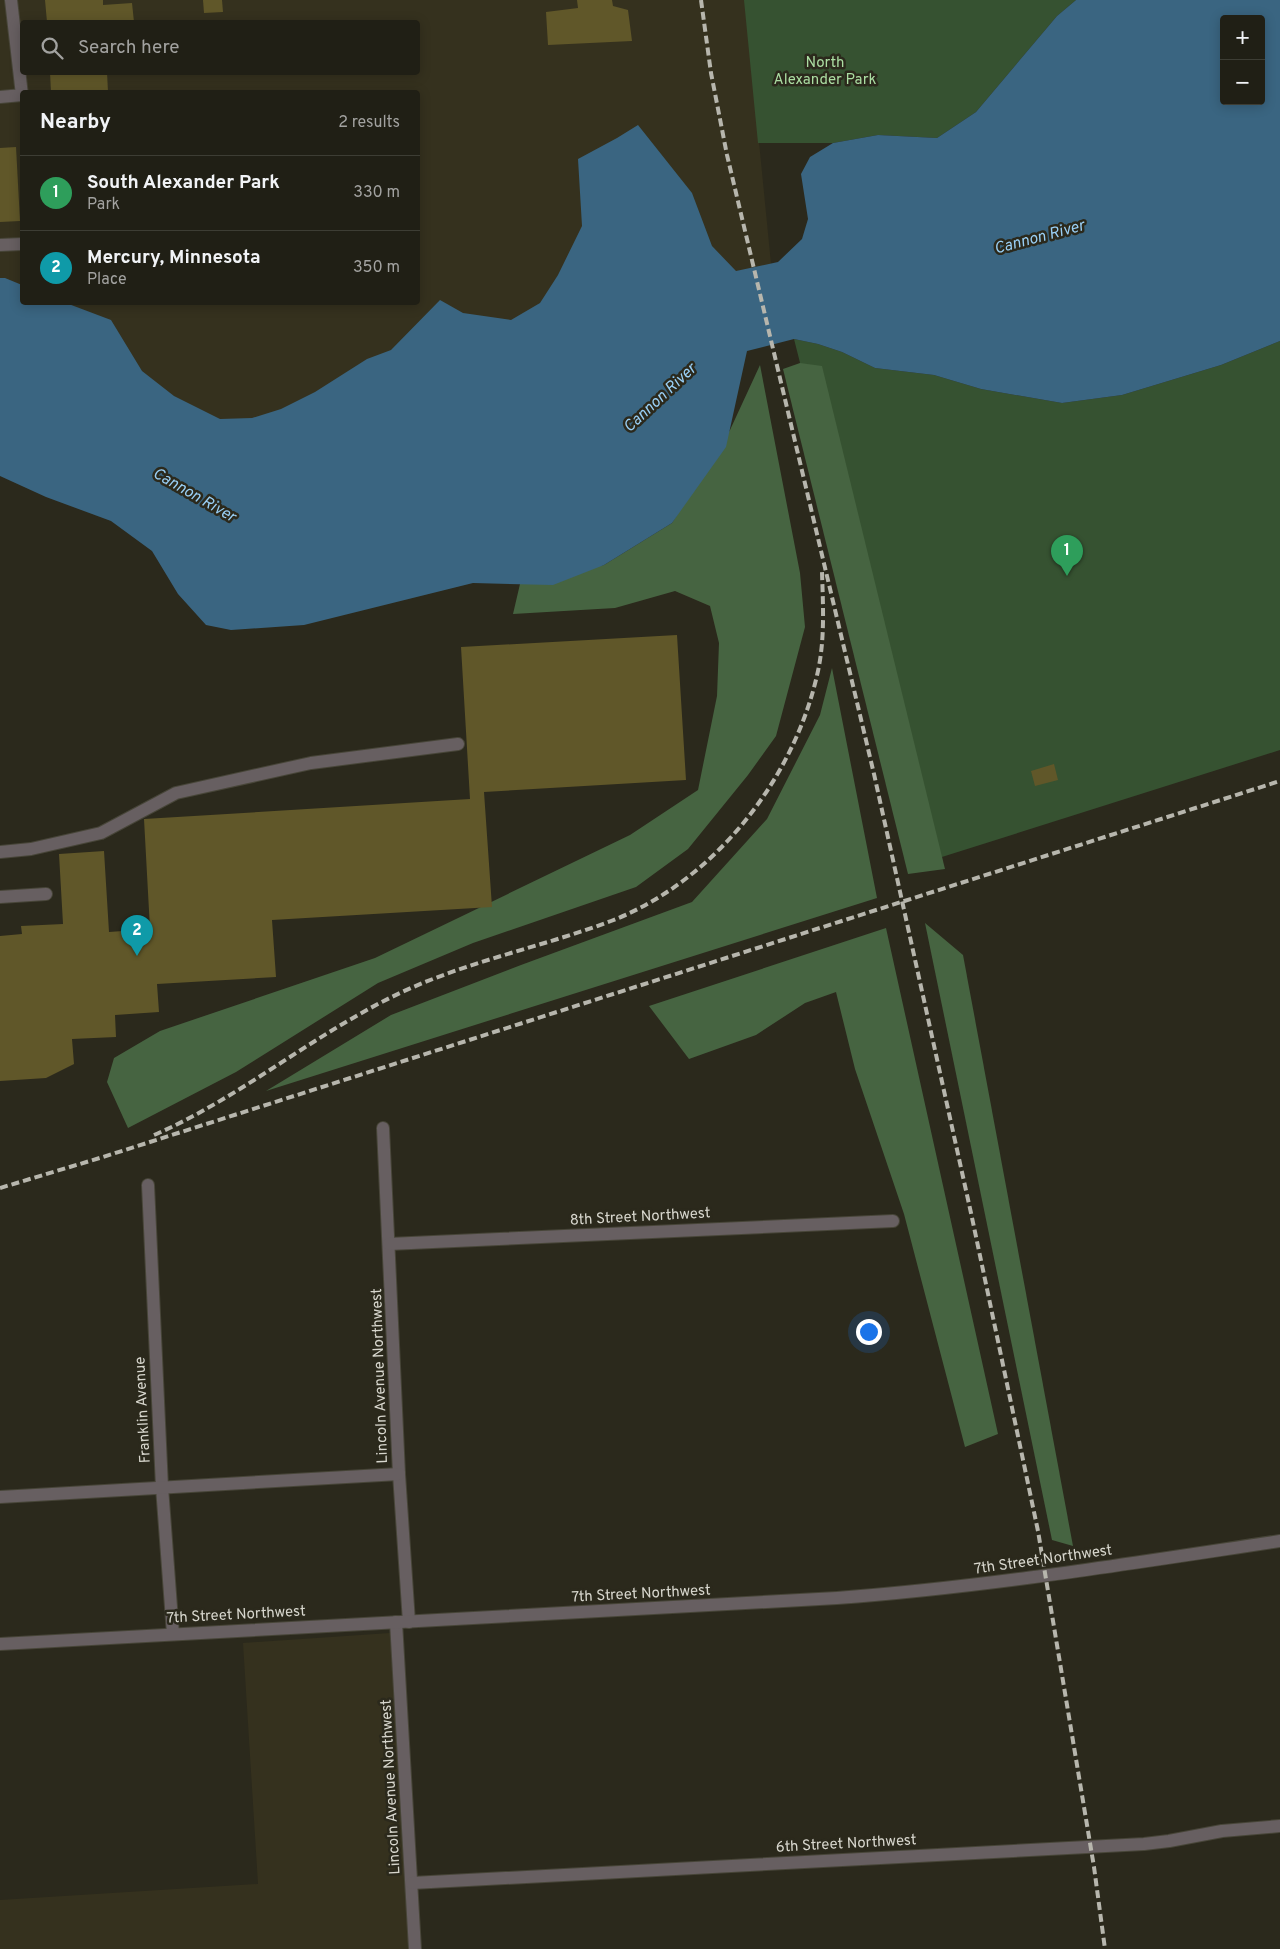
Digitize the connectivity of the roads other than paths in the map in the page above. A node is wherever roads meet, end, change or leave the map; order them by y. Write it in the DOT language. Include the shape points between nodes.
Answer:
graph roads {
  1 [pos="11,0"];
  2 [pos="21,90"];
  3 [pos="0,97"];
  4 [pos="20,97"];
  5 [pos="0,244"];
  6 [pos="20,244"];
  7 [pos="458,744"];
  8 [pos="0,852"];
  9 [pos="46,894"];
  10 [pos="0,897"];
  11 [pos="383,1128"];
  12 [pos="148,1185"];
  13 [pos="893,1221"];
  14 [pos="389,1244"];
  15 [pos="399,1474"];
  16 [pos="162,1487"];
  17 [pos="0,1497"];
  18 [pos="1280,1540"];
  19 [pos="403,1622"];
  20 [pos="174,1634"];
  21 [pos="0,1644"];
  22 [pos="1280,1826"];
  23 [pos="412,1883"];
  24 [pos="415,1949"];
  1 -- 2 [label="street"];
  3 -- 4 [label="street"];
  5 -- 6 [label="street"];
  7 -- 8 [label="street" via="311,763 176,793 101,834"];
  9 -- 10 [label="street"];
  11 -- 14 [label="street, Lincoln Avenue Northwest"];
  12 -- 16 [label="street, Franklin Avenue"];
  13 -- 14 [label="street, 8th Street Northwest"];
  14 -- 15 [label="street, Lincoln Avenue Northwest"];
  15 -- 16 [label="street"];
  15 -- 19 [label="street, Lincoln Avenue Northwest"];
  16 -- 17 [label="street"];
  16 -- 20 [label="street, Franklin Avenue"];
  18 -- 19 [label="street, 7th Street Northwest" via="924,1592"];
  19 -- 20 [label="street, 7th Street Northwest"];
  19 -- 23 [label="street, Lincoln Avenue Northwest"];
  20 -- 21 [label="street, 7th Street Northwest"];
  22 -- 23 [label="street, 6th Street Northwest" via="1222,1830 1144,1844"];
  23 -- 24 [label="street, Lincoln Avenue Northwest"];
}
